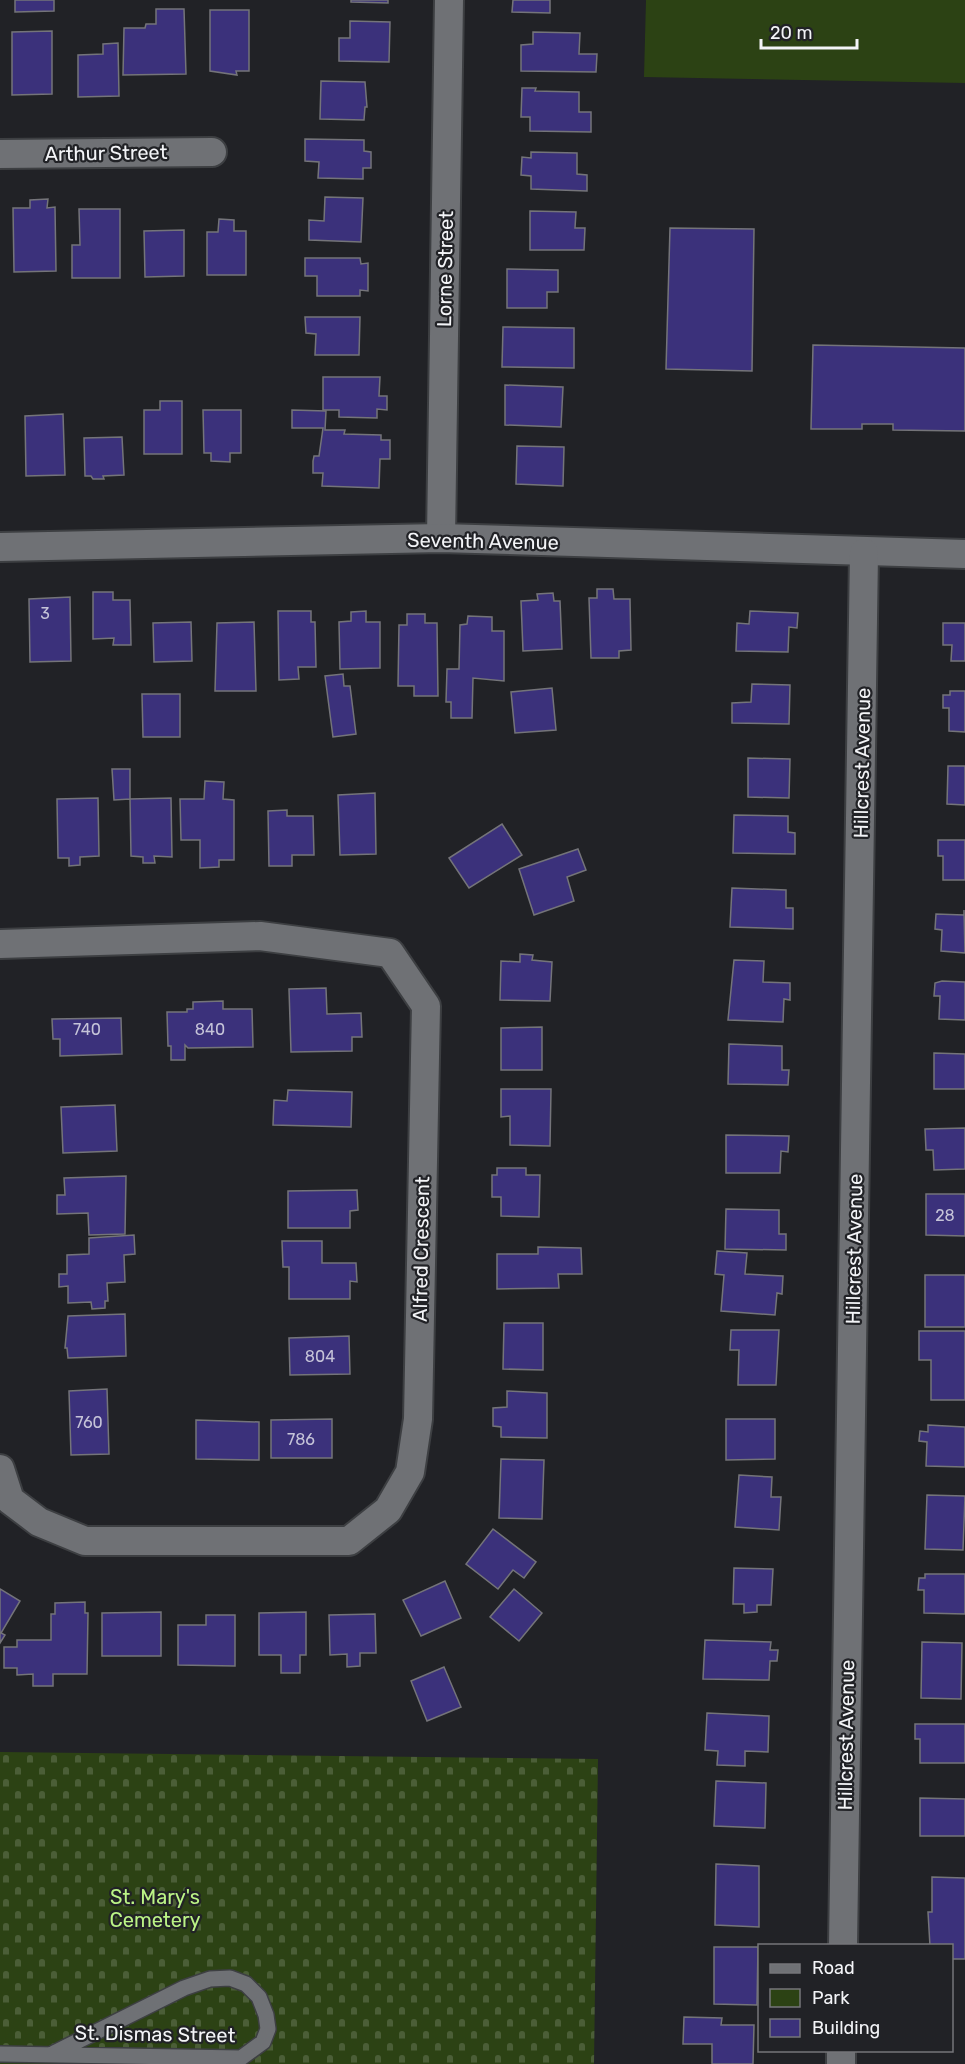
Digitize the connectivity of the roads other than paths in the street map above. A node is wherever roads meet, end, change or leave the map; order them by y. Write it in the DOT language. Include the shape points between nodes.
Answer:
graph roads {
  1 [pos="449,0"];
  2 [pos="212,152"];
  3 [pos="0,154"];
  4 [pos="441,538"];
  5 [pos="0,547"];
  6 [pos="864,553"];
  7 [pos="965,554"];
  8 [pos="0,944"];
  9 [pos="0,1469"];
  10 [pos="843,1944"];
  11 [pos="54,2053"];
  12 [pos="0,2054"];
  1 -- 4 [label="street, Lorne Street"];
  2 -- 3 [label="street, Arthur Street"];
  4 -- 5 [label="street, Seventh Avenue"];
  4 -- 6 [label="street, Seventh Avenue"];
  6 -- 7 [label="street, Seventh Avenue"];
  6 -- 10 [label="street, Hillcrest Avenue"];
  8 -- 9 [label="street, Alfred Crescent" via="260,936 390,953 426,1006 418,1419 411,1472 388,1510 349,1541 85,1541 39,1522 10,1500"];
  11 -- 11 [label="lane, St. Dismas Street" via="241,2058 263,2042 266,2015 259,1997 246,1984 230,1978 210,1979 184,1988"];
  11 -- 12 [label="lane, St. Dismas Street"];
}
